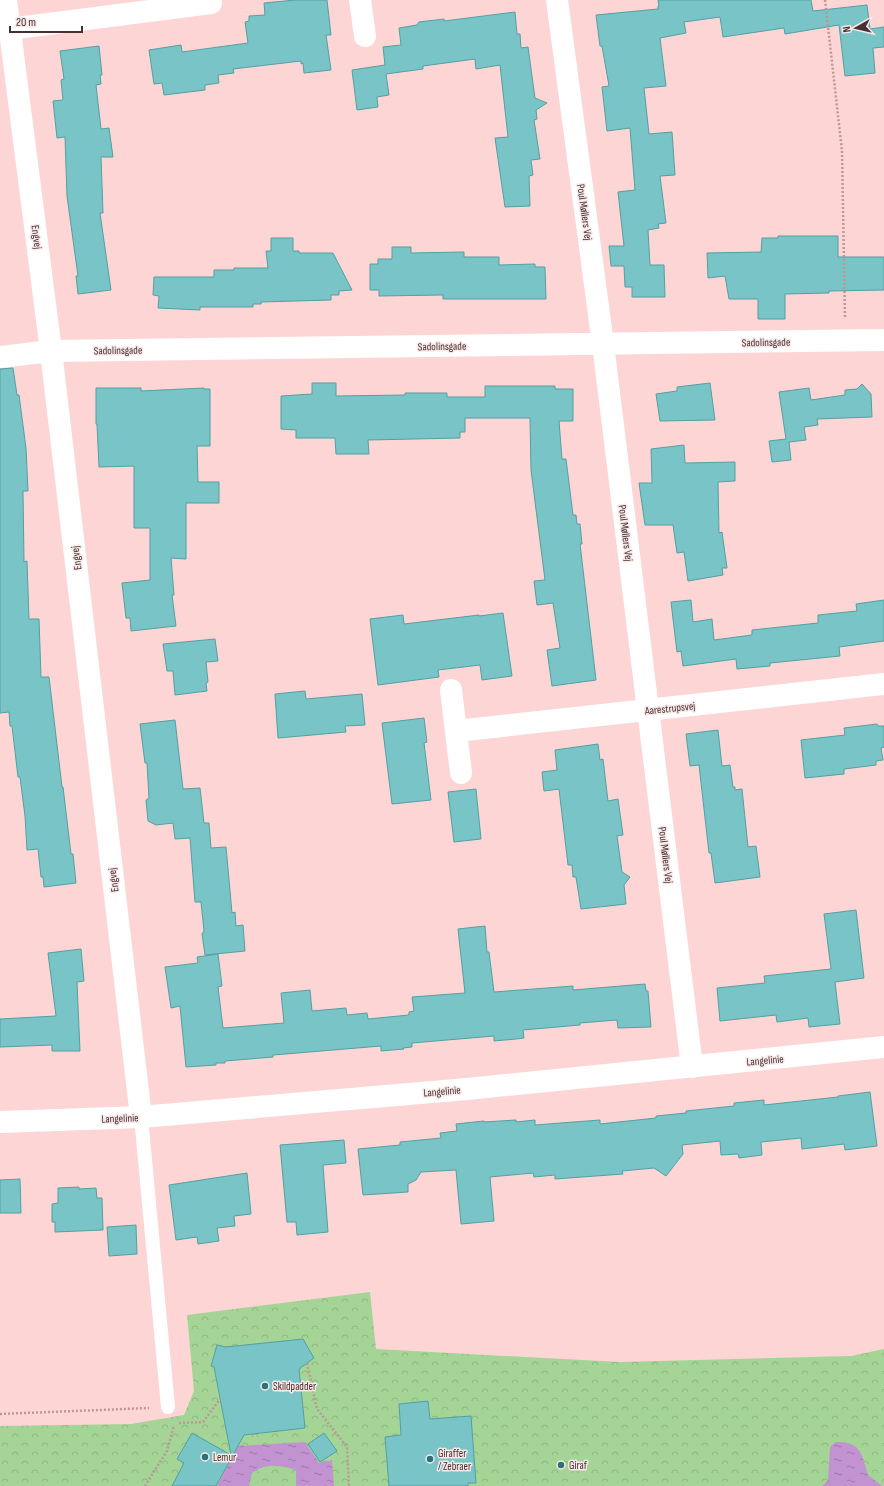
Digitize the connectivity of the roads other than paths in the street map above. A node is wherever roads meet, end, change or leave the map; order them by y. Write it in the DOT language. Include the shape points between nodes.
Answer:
graph roads {
  1 [pos="6,0"];
  2 [pos="360,0"];
  3 [pos="557,0"];
  4 [pos="211,3"];
  5 [pos="10,29"];
  6 [pos="365,36"];
  7 [pos="884,340"];
  8 [pos="603,344"];
  9 [pos="52,351"];
  10 [pos="0,357"];
  11 [pos="884,684"];
  12 [pos="451,690"];
  13 [pos="648,711"];
  14 [pos="456,731"];
  15 [pos="461,773"];
  16 [pos="884,1047"];
  17 [pos="692,1067"];
  18 [pos="141,1117"];
  19 [pos="0,1122"];
  20 [pos="168,1407"];
  1 -- 5 [label="street, Engvej"];
  2 -- 6 [label="street"];
  3 -- 8 [label="street, Poul Møllers Vej"];
  4 -- 5 [label="street"];
  5 -- 9 [label="street, Engvej"];
  7 -- 8 [label="street, Sadolinsgade"];
  8 -- 9 [label="street, Sadolinsgade"];
  8 -- 13 [label="street, Poul Møllers Vej"];
  9 -- 10 [label="street, Sadolinsgade"];
  9 -- 18 [label="street, Engvej"];
  11 -- 13 [label="street, Aarestrupsvej"];
  12 -- 14 [label="street"];
  13 -- 14 [label="street, Aarestrupsvej"];
  13 -- 17 [label="street, Poul Møllers Vej"];
  14 -- 15 [label="street"];
  16 -- 17 [label="street, Langelinie"];
  17 -- 18 [label="street, Langelinie"];
  18 -- 19 [label="street, Langelinie"];
  18 -- 20 [label="lane"];
}
